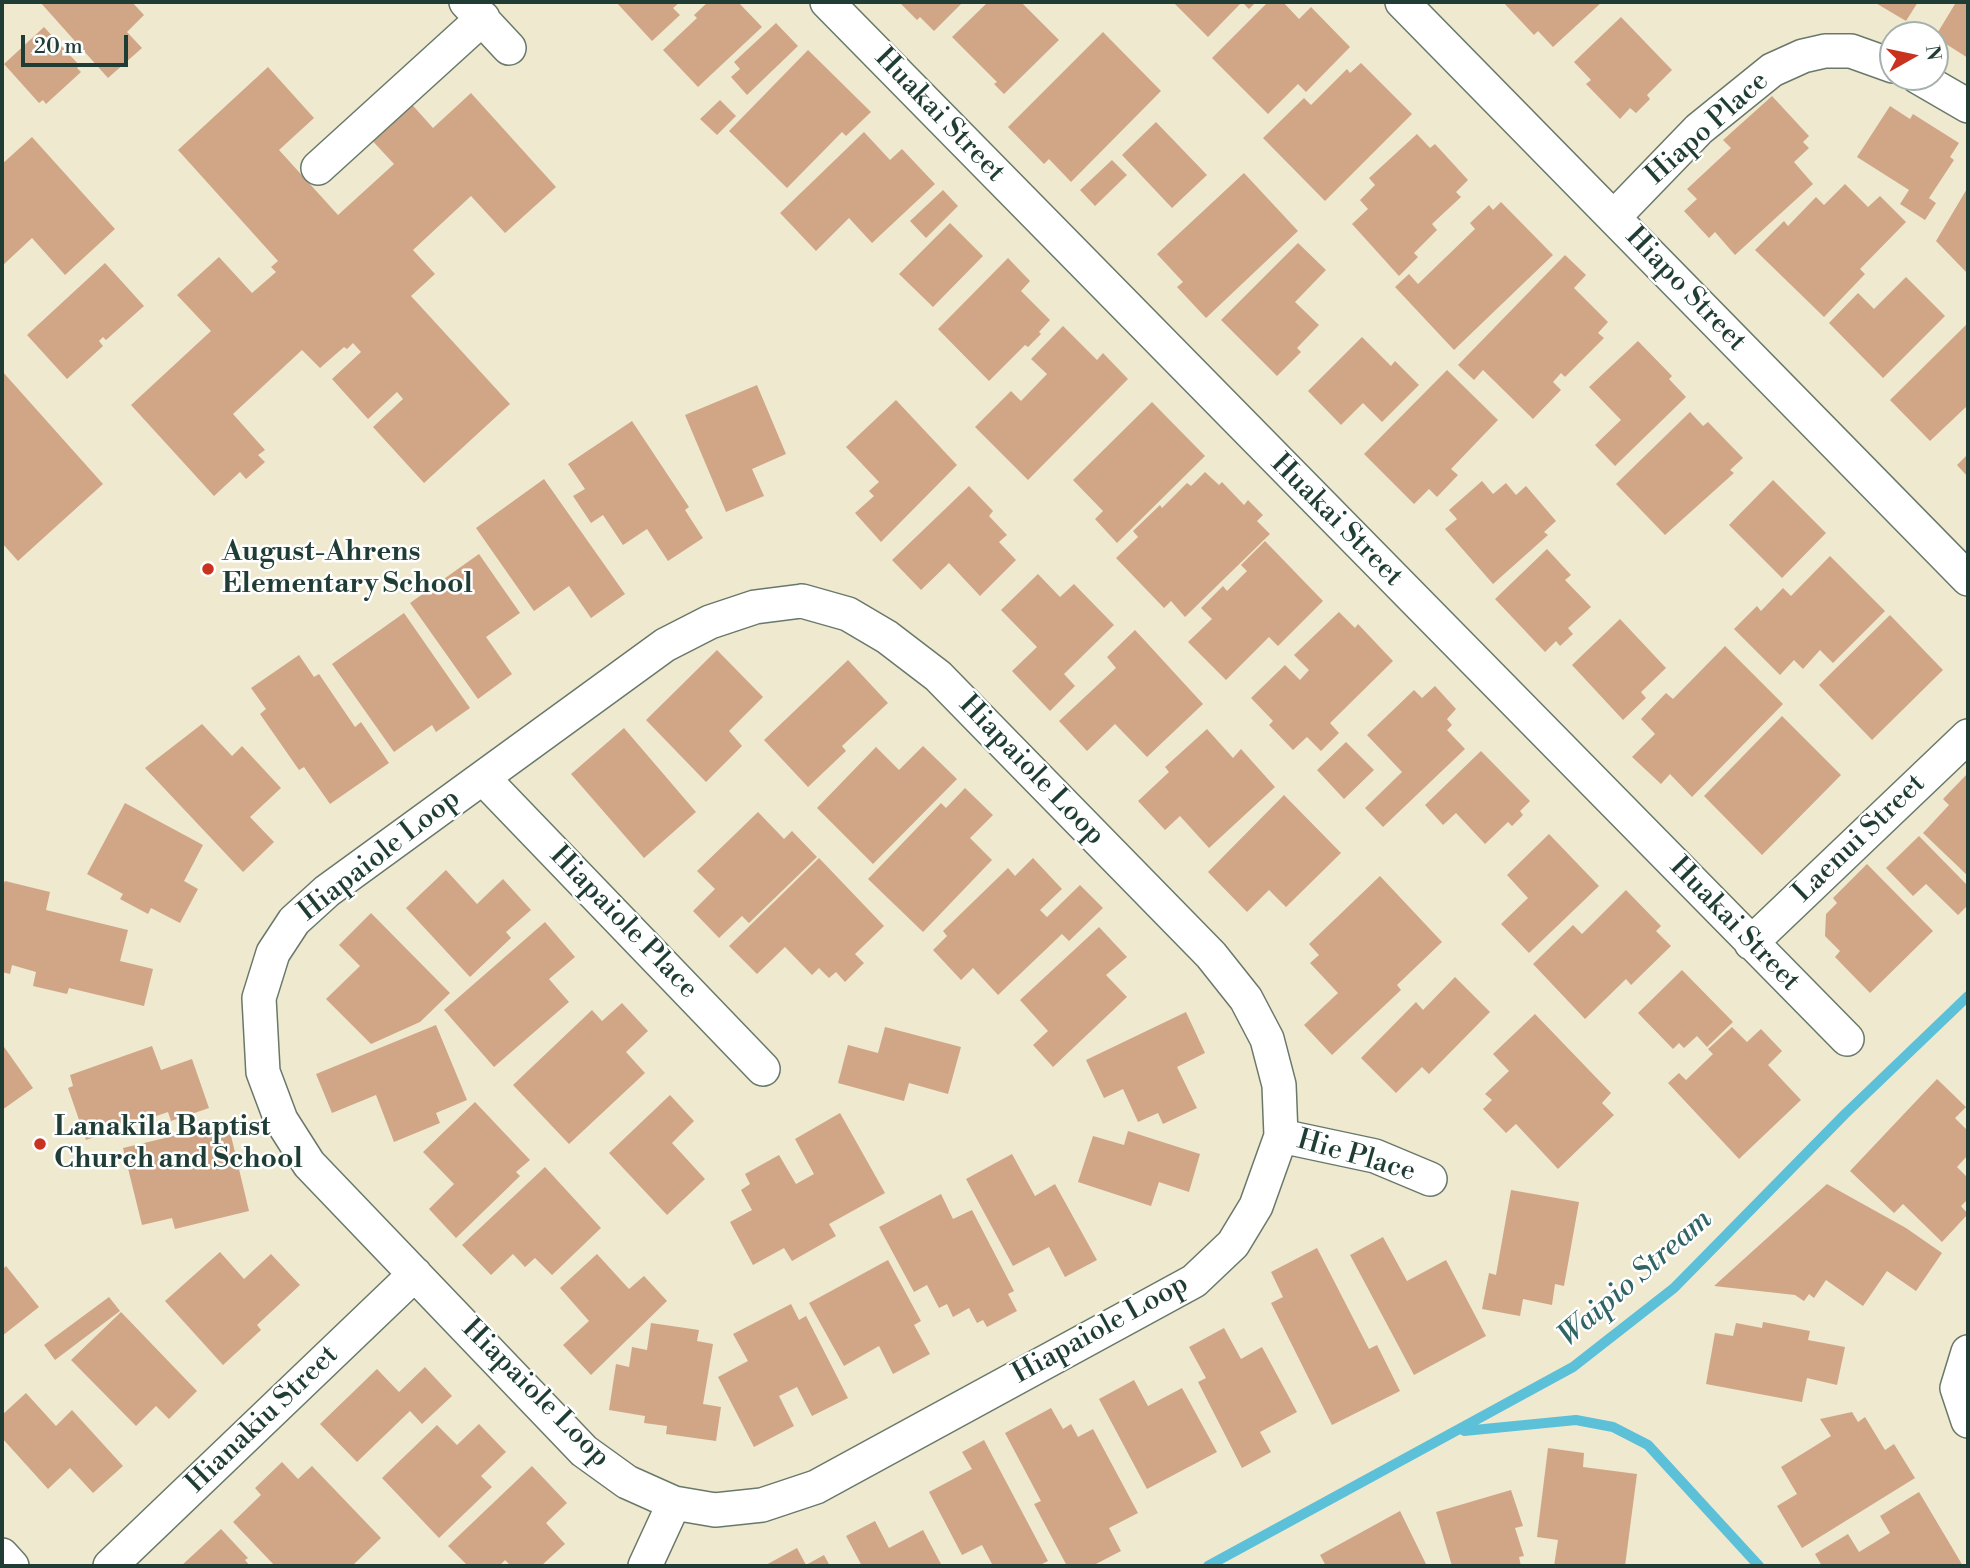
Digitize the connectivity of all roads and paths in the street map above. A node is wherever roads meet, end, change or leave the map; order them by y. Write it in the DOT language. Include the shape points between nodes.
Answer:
graph roads {
  1 [pos="827,2"];
  2 [pos="1402,2"];
  3 [pos="474,10"];
  4 [pos="509,48"];
  5 [pos="1879,61"];
  6 [pos="1942,91"];
  7 [pos="1968,106"];
  8 [pos="318,168"];
  9 [pos="1614,217"];
  10 [pos="1968,579"];
  11 [pos="1968,736"];
  12 [pos="483,778"];
  13 [pos="1751,943"];
  14 [pos="1847,1039"];
  15 [pos="762,1069"];
  16 [pos="1281,1136"];
  17 [pos="1430,1178"];
  18 [pos="415,1274"];
  19 [pos="1968,1352"];
  20 [pos="1968,1421"];
  21 [pos="674,1503"];
  22 [pos="2,1555"];
  23 [pos="12,1566"];
  24 [pos="110,1566"];
  25 [pos="645,1566"];
  1 -- 13 [label="street, Huakai Street"];
  2 -- 9 [label="street, Hiapo Street"];
  3 -- 4 [label="street"];
  3 -- 8 [label="street"];
  5 -- 9 [label="street, Hiapo Place" via="1851,51 1825,51 1772,70 1699,129"];
  6 -- 7 [label="street"];
  9 -- 10 [label="street, Hiapo Street"];
  11 -- 13 [label="street, Laenui Street"];
  12 -- 15 [label="street, Hiapaiole Place"];
  12 -- 16 [label="street, Hiapaiole Loop" via="665,645 710,622 754,607 802,601 848,614 938,676 1211,955 1246,999 1267,1039 1279,1085"];
  12 -- 18 [label="street, Hiapaiole Loop" via="327,891 294,921 272,953 259,998 263,1072 281,1120 309,1164"];
  13 -- 14 [label="street, Huakai Street"];
  16 -- 17 [label="street, Hie Place" via="1375,1156"];
  16 -- 21 [label="street, Hiapaiole Loop" via="1256,1206 1233,1244 1194,1281 816,1487 762,1505 715,1510"];
  18 -- 21 [label="street, Hiapaiole Loop" via="584,1451 627,1482"];
  18 -- 24 [label="street, Hianakiu Street"];
  19 -- 20 [label="street" via="1957,1388"];
  21 -- 25 [label="street"];
  22 -- 23 [label="street"];
}
